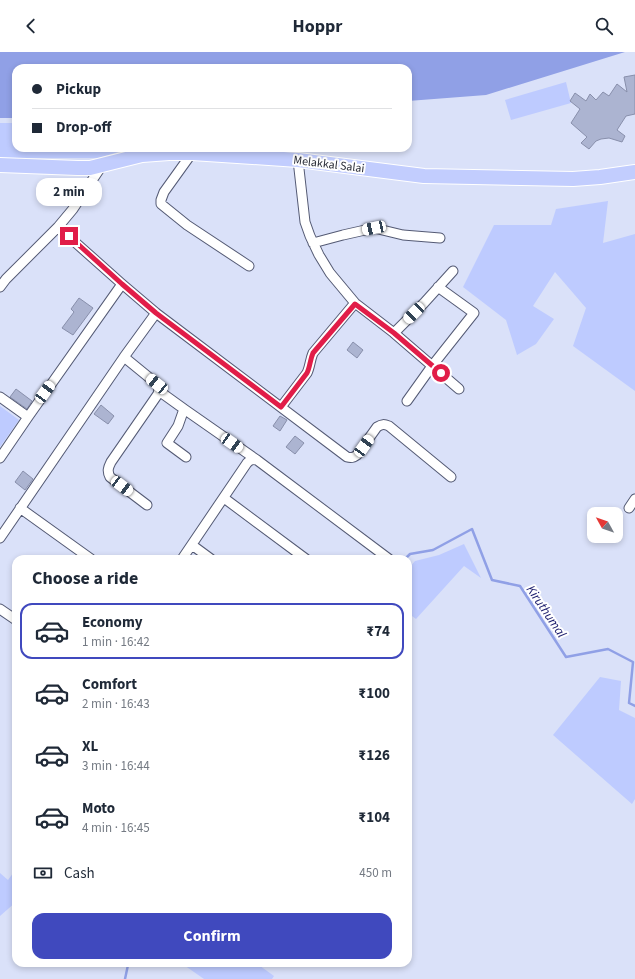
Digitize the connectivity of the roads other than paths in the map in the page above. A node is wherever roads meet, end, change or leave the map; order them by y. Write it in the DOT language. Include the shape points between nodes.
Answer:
graph roads {
  1 [pos="192,153"];
  2 [pos="298,160"];
  3 [pos="103,164"];
  4 [pos="0,165"];
  5 [pos="635,172"];
  6 [pos="58,227"];
  7 [pos="440,238"];
  8 [pos="313,243"];
  9 [pos="249,266"];
  10 [pos="453,271"];
  11 [pos="122,284"];
  12 [pos="0,287"];
  13 [pos="438,287"];
  14 [pos="355,304"];
  15 [pos="156,313"];
  16 [pos="394,333"];
  17 [pos="124,358"];
  18 [pos="432,366"];
  19 [pos="459,388"];
  20 [pos="159,391"];
  21 [pos="0,397"];
  22 [pos="407,401"];
  23 [pos="281,407"];
  24 [pos="184,409"];
  25 [pos="28,417"];
  26 [pos="186,457"];
  27 [pos="0,458"];
  28 [pos="256,460"];
  29 [pos="451,477"];
  30 [pos="224,498"];
  31 [pos="635,499"];
  32 [pos="147,505"];
  33 [pos="20,508"];
  34 [pos="629,508"];
  35 [pos="0,538"];
  36 [pos="192,544"];
  37 [pos="85,555"];
  38 [pos="185,555"];
  39 [pos="206,555"];
  40 [pos="301,555"];
  41 [pos="384,555"];
  42 [pos="0,608"];
  43 [pos="12,617"];
  1 -- 2 [label="main road, Melakkal Salai"];
  1 -- 3 [label="main road, Melakkal Salai" via="142,155"];
  1 -- 9 [label="street" via="164,192 161,204 187,225"];
  2 -- 5 [label="main road, Melakkal Salai" via="424,176 573,179"];
  2 -- 8 [label="street" via="305,222"];
  3 -- 4 [label="main road, Melakkal Salai" via="90,168"];
  3 -- 6 [label="street"];
  6 -- 11 [label="street"];
  6 -- 12 [label="street"];
  7 -- 8 [label="street" via="403,235 374,228"];
  8 -- 14 [label="street" via="330,273"];
  10 -- 13 [label="street"];
  11 -- 15 [label="street"];
  11 -- 25 [label="street"];
  13 -- 16 [label="street"];
  13 -- 18 [label="street" via="474,313"];
  14 -- 16 [label="street"];
  14 -- 23 [label="street" via="313,353 310,368"];
  15 -- 17 [label="street"];
  15 -- 23 [label="street"];
  16 -- 18 [label="street"];
  17 -- 20 [label="street" via="157,384"];
  17 -- 33 [label="street"];
  18 -- 19 [label="street"];
  18 -- 22 [label="street"];
  20 -- 24 [label="street"];
  20 -- 32 [label="street" via="108,467 110,477"];
  21 -- 25 [label="street"];
  23 -- 29 [label="street" via="350,458 357,455 377,427 385,424"];
  24 -- 26 [label="street" via="178,426 167,443"];
  24 -- 28 [label="street"];
  25 -- 27 [label="street"];
  28 -- 30 [label="street" via="247,463"];
  28 -- 41 [label="street"];
  30 -- 36 [label="street"];
  30 -- 40 [label="street"];
  31 -- 34 [label="street"];
  33 -- 35 [label="street"];
  33 -- 37 [label="street"];
  36 -- 38 [label="street"];
  36 -- 39 [label="street"];
  42 -- 43 [label="street"];
}
